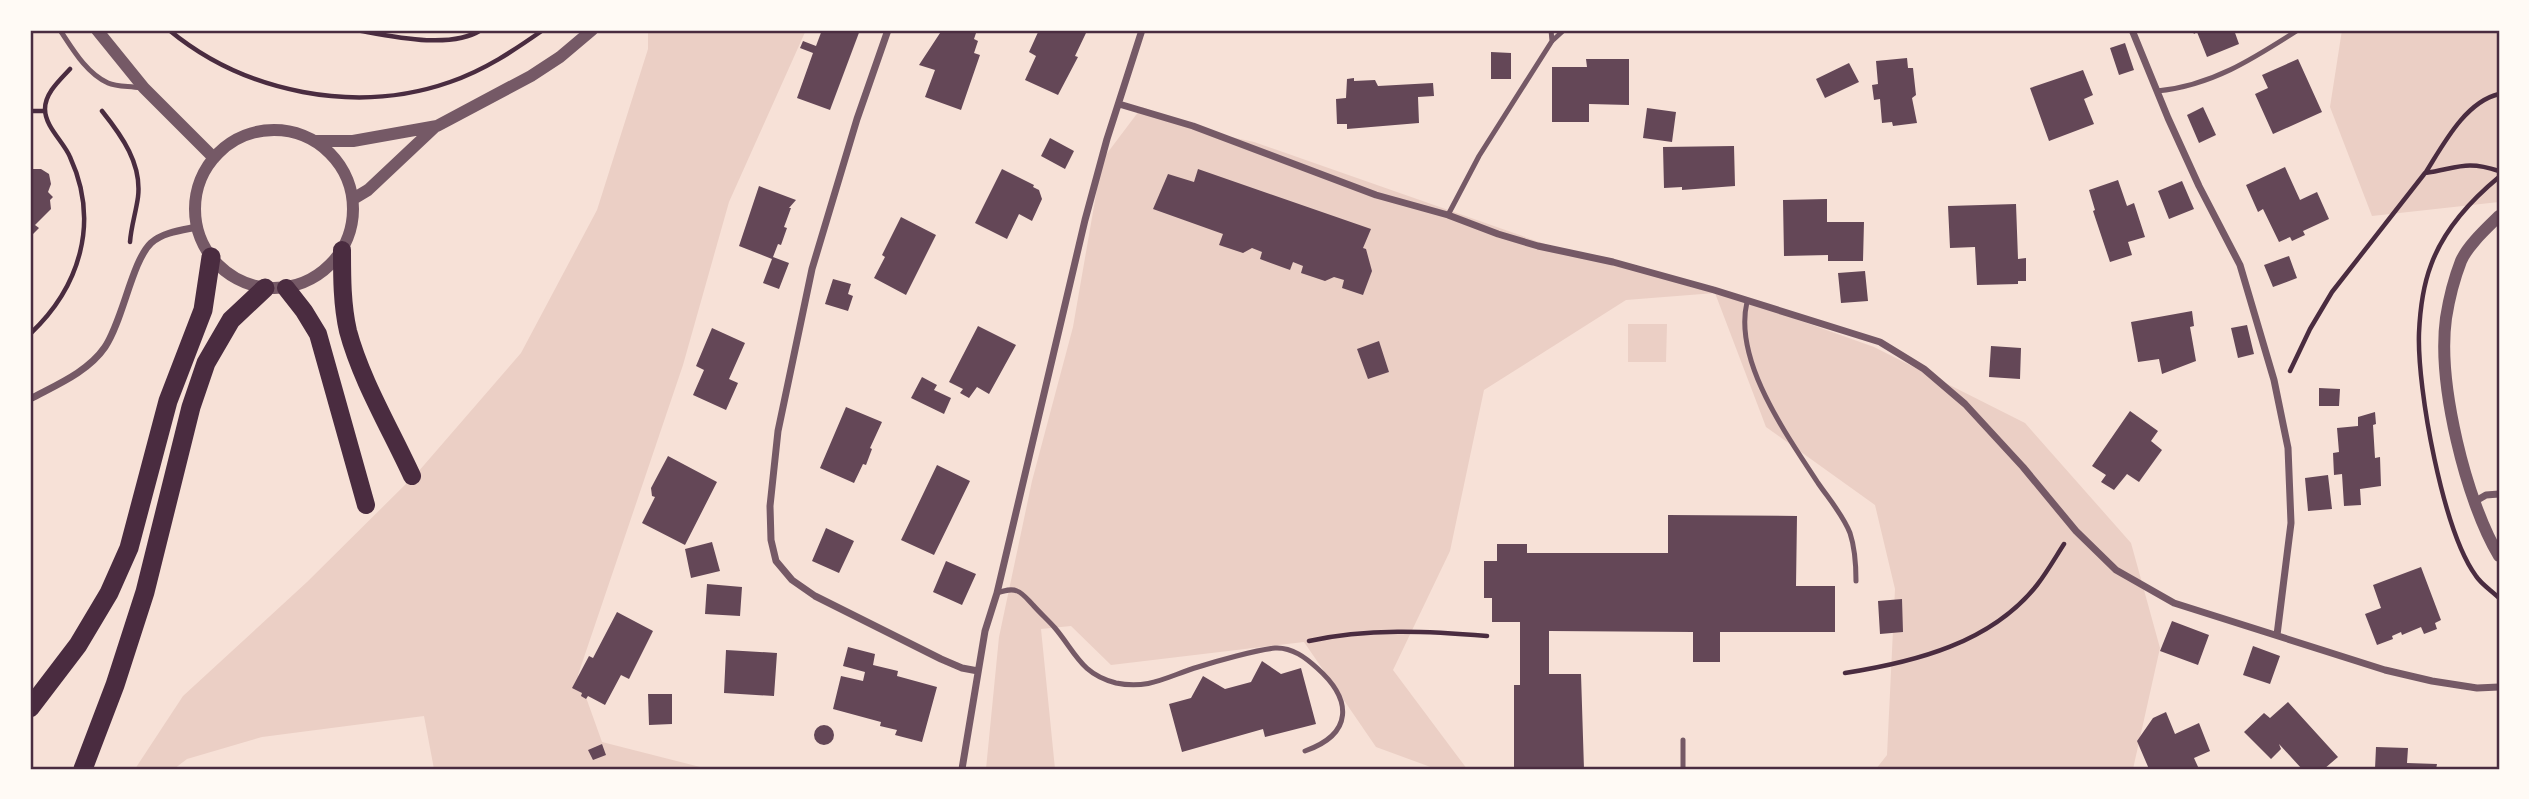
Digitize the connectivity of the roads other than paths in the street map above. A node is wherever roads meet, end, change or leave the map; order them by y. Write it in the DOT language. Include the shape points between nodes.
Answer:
graph roads {
  1 [pos="60,30"];
  2 [pos="97,30"];
  3 [pos="592,30"];
  4 [pos="888,30"];
  5 [pos="1142,30"];
  6 [pos="1551,30"];
  7 [pos="1564,30"];
  8 [pos="2132,30"];
  9 [pos="2298,30"];
  10 [pos="1552,41"];
  11 [pos="144,88"];
  12 [pos="2157,91"];
  13 [pos="1119,104"];
  14 [pos="437,126"];
  15 [pos="316,141"];
  16 [pos="214,158"];
  17 [pos="353,199"];
  18 [pos="1448,215"];
  19 [pos="2499,216"];
  20 [pos="197,227"];
  21 [pos="342,250"];
  22 [pos="211,257"];
  23 [pos="265,288"];
  24 [pos="286,288"];
  25 [pos="1747,302"];
  26 [pos="30,399"];
  27 [pos="412,475"];
  28 [pos="2499,494"];
  29 [pos="2473,502"];
  30 [pos="366,505"];
  31 [pos="2499,556"];
  32 [pos="1856,581"];
  33 [pos="997,593"];
  34 [pos="2277,635"];
  35 [pos="978,671"];
  36 [pos="2499,687"];
  37 [pos="30,708"];
  38 [pos="1683,740"];
  39 [pos="1305,751"];
  40 [pos="83,769"];
  41 [pos="962,769"];
  42 [pos="1683,769"];
  1 -- 11 [label="lane" via="97,75 109,83"];
  2 -- 11 [label="street"];
  3 -- 14 [label="street" via="531,76"];
  4 -- 35 [label="street" via="812,269 778,430 771,540 776,561 815,596 941,659"];
  5 -- 13 [label="street"];
  6 -- 10 [label="lane"];
  7 -- 10 [label="lane"];
  8 -- 12 [label="street"];
  9 -- 12 [label="lane" via="2227,73"];
  10 -- 18 [label="lane" via="1479,156"];
  11 -- 16 [label="street"];
  12 -- 34 [label="street" via="2240,265 2277,395 2288,448 2291,523"];
  13 -- 18 [label="street" via="1193,126 1376,195"];
  13 -- 33 [label="street" via="1085,220"];
  14 -- 15 [label="street" via="353,141"];
  14 -- 17 [label="street"];
  15 -- 16 [label="street" via="295,132 262,131 231,143"];
  15 -- 17 [label="street" via="346,174"];
  16 -- 20 [label="street" via="201,179 195,203"];
  17 -- 21 [label="street" via="352,226"];
  18 -- 25 [label="street" via="1538,246 1613,262"];
  19 -- 29 [label="street" via="2462,258 2446,320 2453,422"];
  20 -- 22 [label="street"];
  20 -- 26 [label="street" via="166,234 151,243 104,348 87,367"];
  21 -- 24 [label="street" via="318,275"];
  21 -- 27 [label="main road" via="348,331"];
  22 -- 23 [label="street" via="243,282"];
  22 -- 37 [label="highway" via="203,310 168,401 129,548 78,645"];
  23 -- 24 [label="street"];
  23 -- 40 [label="highway" via="231,320 206,363 145,592"];
  24 -- 30 [label="main road" via="318,334"];
  25 -- 32 [label="lane" via="1744,316 1758,379 1850,534"];
  25 -- 34 [label="street" via="1880,342 1924,369 1965,404 2116,570 2174,603"];
  28 -- 29 [label="street"];
  29 -- 31 [label="street"];
  33 -- 35 [label="street"];
  33 -- 39 [label="lane" via="1019,591 1055,627 1088,672 1119,683 1152,684 1197,667 1277,648 1304,655 1335,686 1343,704 1342,721 1334,735"];
  34 -- 36 [label="street" via="2409,676 2477,688"];
  35 -- 41 [label="street"];
  38 -- 42 [label="lane"];
}
